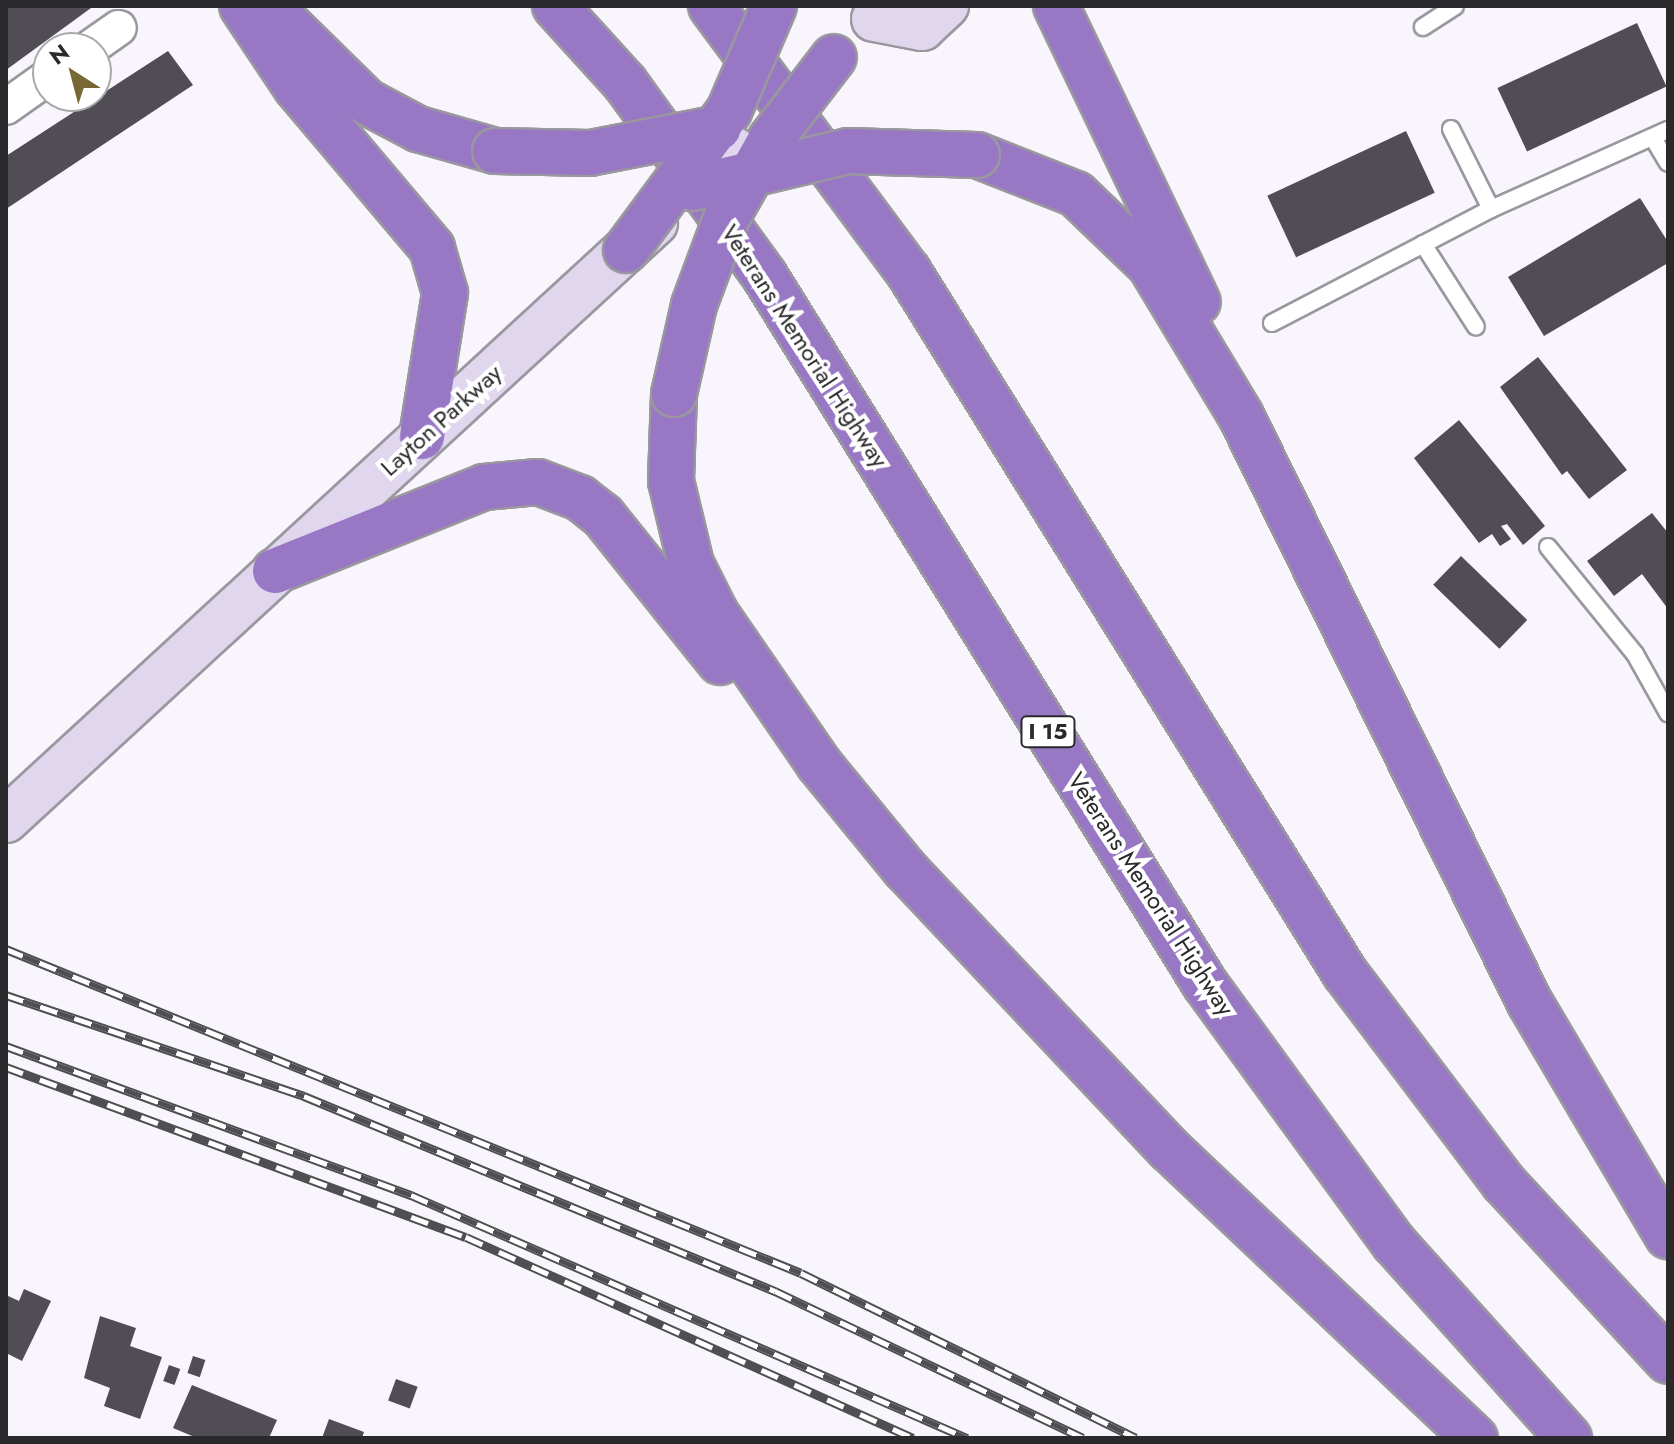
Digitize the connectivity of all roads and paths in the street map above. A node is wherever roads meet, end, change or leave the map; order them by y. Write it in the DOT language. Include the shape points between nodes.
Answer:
graph roads {
  1 [pos="242,6"];
  2 [pos="269,6"];
  3 [pos="555,6"];
  4 [pos="711,6"];
  5 [pos="774,6"];
  6 [pos="946,6"];
  7 [pos="1056,6"];
  8 [pos="1455,6"];
  9 [pos="875,12"];
  10 [pos="1423,27"];
  11 [pos="119,28"];
  12 [pos="112,33"];
  13 [pos="834,57"];
  14 [pos="32,88"];
  15 [pos="783,104"];
  16 [pos="6,107"];
  17 [pos="719,128"];
  18 [pos="1451,129"];
  19 [pos="1660,134"];
  20 [pos="1668,163"];
  21 [pos="753,169"];
  22 [pos="692,188"];
  23 [pos="1491,209"];
  24 [pos="1423,244"];
  25 [pos="626,250"];
  26 [pos="1272,323"];
  27 [pos="1476,327"];
  28 [pos="1241,416"];
  29 [pos="422,437"];
  30 [pos="1548,547"];
  31 [pos="275,571"];
  32 [pos="1668,713"];
  33 [pos="819,764"];
  34 [pos="6,820"];
  35 [pos="1668,1236"];
  36 [pos="1668,1361"];
  37 [pos="1475,1438"];
  38 [pos="1569,1438"];
  1 -- 29 [label="highway" via="296,87 432,248 445,293"];
  2 -- 17 [label="highway, bridge" via="367,102 418,129 495,151 590,153"];
  3 -- 38 [label="highway, Veterans Memorial Highway / I 15" via="625,83 764,275 1205,984 1394,1243"];
  4 -- 36 [label="highway" via="908,271 1345,973 1504,1183"];
  5 -- 17 [label="highway, bridge"];
  6 -- 9 [label="main road, Layton Parkway" via="922,28"];
  7 -- 28 [label="highway" via="1185,266"];
  8 -- 10 [label="lane"];
  9 -- 13 [label="main road, Layton Parkway"];
  11 -- 12 [label="street"];
  13 -- 15 [label="main road, Layton Parkway, bridge"];
  13 -- 21 [label="highway, bridge"];
  14 -- 16 [label="street"];
  15 -- 17 [label="highway"];
  15 -- 22 [label="main road, Layton Parkway, bridge"];
  17 -- 25 [label="highway, bridge"];
  18 -- 23 [label="lane"];
  19 -- 20 [label="lane"];
  19 -- 23 [label="lane"];
  21 -- 22 [label="highway, bridge"];
  21 -- 28 [label="highway, bridge" via="867,149 977,155 1059,184 1125,234"];
  21 -- 33 [label="highway, bridge" via="700,285 674,394 671,481 691,564 716,614"];
  22 -- 25 [label="main road, Layton Parkway, bridge"];
  23 -- 24 [label="lane"];
  24 -- 26 [label="lane"];
  24 -- 27 [label="lane"];
  25 -- 29 [label="main road, Layton Parkway"];
  28 -- 35 [label="highway" via="1530,1003"];
  29 -- 31 [label="main road, Layton Parkway"];
  30 -- 32 [label="lane" via="1635,654"];
  31 -- 33 [label="highway" via="484,487 528,481 557,487 603,516 704,646"];
  31 -- 34 [label="main road, Layton Parkway"];
  33 -- 37 [label="highway" via="905,869 1169,1149"];
}
